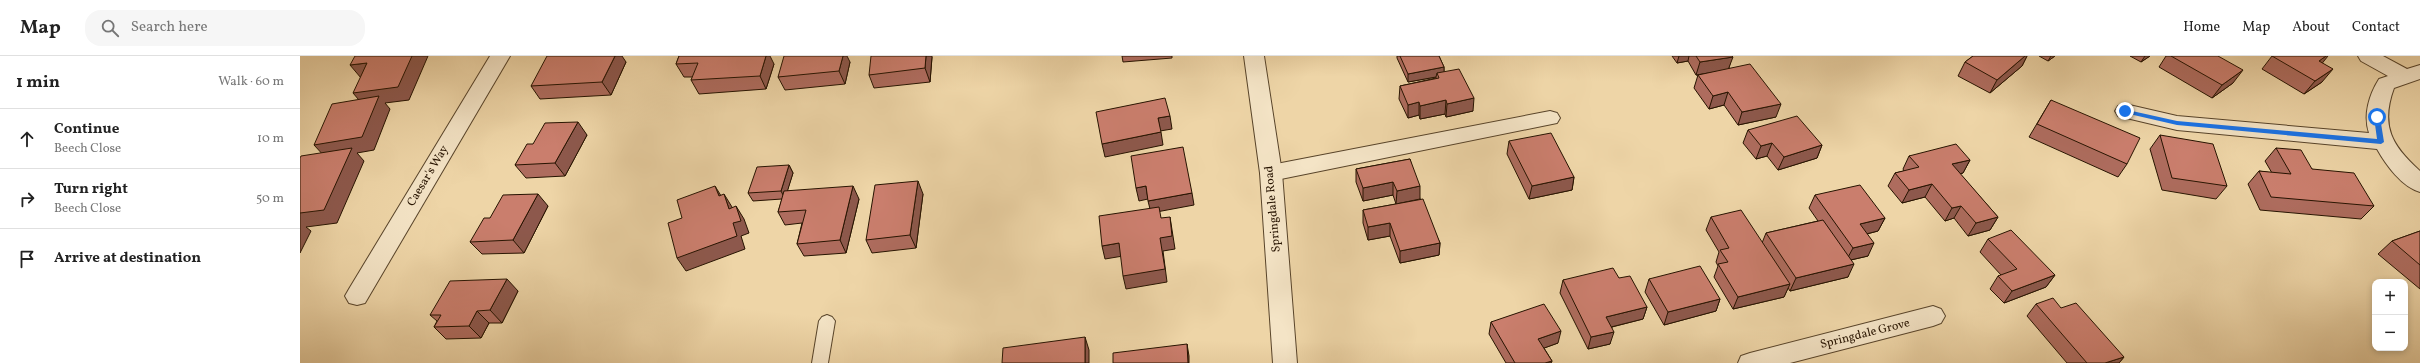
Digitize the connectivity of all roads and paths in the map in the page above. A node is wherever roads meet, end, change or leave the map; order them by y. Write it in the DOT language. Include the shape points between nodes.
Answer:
graph roads {
  1 [pos="500,56"];
  2 [pos="1254,56"];
  3 [pos="2368,56"];
  4 [pos="2412,74"];
  5 [pos="2125,111"];
  6 [pos="1550,118"];
  7 [pos="2381,142"];
  8 [pos="1271,174"];
  9 [pos="2420,184"];
  10 [pos="357,296"];
  11 [pos="1933,316"];
  12 [pos="827,321"];
  13 [pos="820,363"];
  14 [pos="1285,363"];
  15 [pos="1750,363"];
  1 -- 10 [label="street, Caesar's Way"];
  2 -- 8 [label="street, Springdale Road"];
  3 -- 4 [label="street"];
  4 -- 7 [label="street" via="2386,84 2379,99 2377,117"];
  5 -- 7 [label="street" via="2177,123"];
  6 -- 8 [label="street"];
  7 -- 9 [label="street"];
  8 -- 14 [label="street, Springdale Road"];
  11 -- 15 [label="street, Springdale Grove"];
  12 -- 13 [label="lane"];
}
